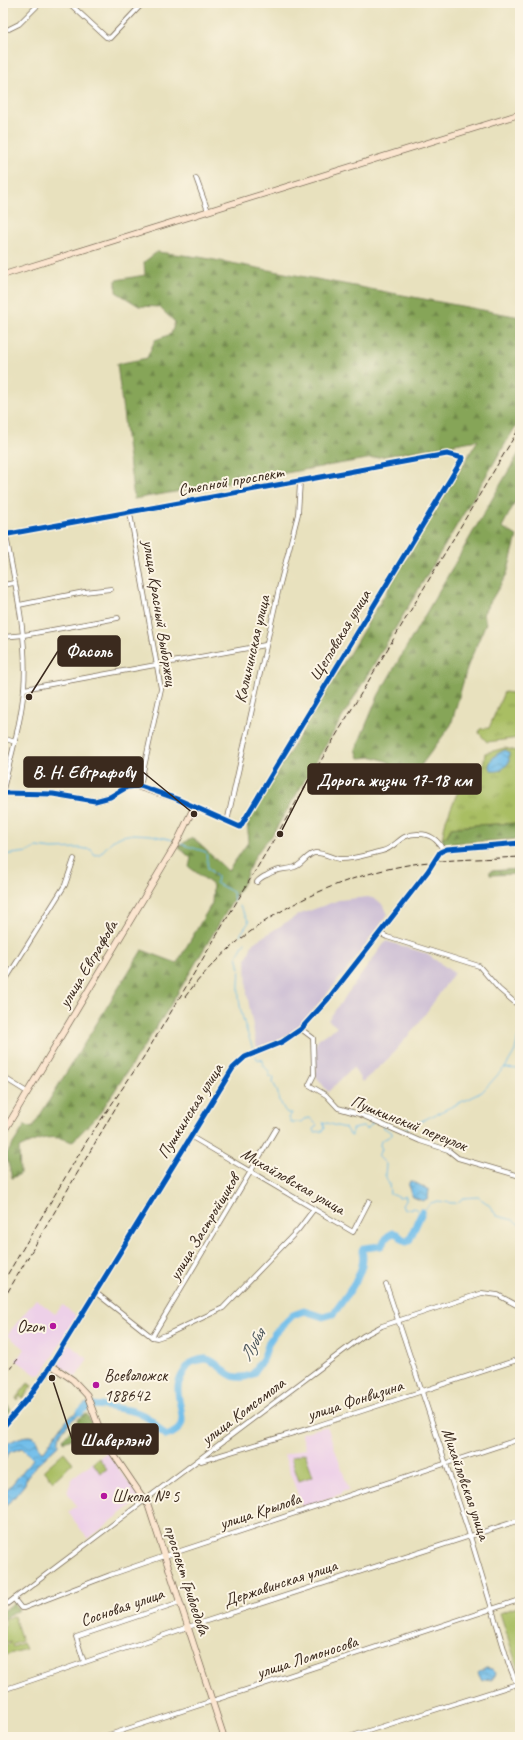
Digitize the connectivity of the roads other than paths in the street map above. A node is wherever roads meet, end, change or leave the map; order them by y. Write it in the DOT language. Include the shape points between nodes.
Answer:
graph roads {
  1 [pos="40,3"];
  2 [pos="69,3"];
  3 [pos="143,3"];
  4 [pos="9,29"];
  5 [pos="520,114"];
  6 [pos="196,178"];
  7 [pos="208,211"];
  8 [pos="3,275"];
  9 [pos="463,458"];
  10 [pos="300,482"];
  11 [pos="130,513"];
  12 [pos="5,535"];
  13 [pos="14,583"];
  14 [pos="3,585"];
  15 [pos="111,589"];
  16 [pos="18,605"];
  17 [pos="118,618"];
  18 [pos="24,635"];
  19 [pos="3,637"];
  20 [pos="266,645"];
  21 [pos="158,664"];
  22 [pos="24,689"];
  23 [pos="3,738"];
  24 [pos="15,742"];
  25 [pos="140,786"];
  26 [pos="3,790"];
  27 [pos="3,793"];
  28 [pos="194,806"];
  29 [pos="227,822"];
  30 [pos="520,843"];
  31 [pos="443,850"];
  32 [pos="74,859"];
  33 [pos="257,882"];
  34 [pos="380,933"];
  35 [pos="3,984"];
  36 [pos="520,1007"];
  37 [pos="301,1029"];
  38 [pos="3,1077"];
  39 [pos="27,1092"];
  40 [pos="276,1129"];
  41 [pos="3,1133"];
  42 [pos="190,1136"];
  43 [pos="252,1173"];
  44 [pos="520,1176"];
  45 [pos="369,1201"];
  46 [pos="314,1209"];
  47 [pos="386,1284"];
  48 [pos="95,1292"];
  49 [pos="520,1307"];
  50 [pos="398,1321"];
  51 [pos="152,1337"];
  52 [pos="520,1359"];
  53 [pos="51,1365"];
  54 [pos="421,1392"];
  55 [pos="3,1427"];
  56 [pos="520,1439"];
  57 [pos="196,1462"];
  58 [pos="445,1464"];
  59 [pos="145,1500"];
  60 [pos="520,1520"];
  61 [pos="470,1536"];
  62 [pos="165,1556"];
  63 [pos="14,1599"];
  64 [pos="519,1600"];
  65 [pos="180,1602"];
  66 [pos="3,1607"];
  67 [pos="493,1610"];
  68 [pos="188,1627"];
  69 [pos="84,1662"];
  70 [pos="517,1684"];
  71 [pos="3,1690"];
  72 [pos="520,1693"];
  73 [pos="212,1701"];
  74 [pos="103,1737"];
  75 [pos="224,1737"];
  76 [pos="349,1737"];
  1 -- 4 [label="street" via="19,24"];
  2 -- 3 [label="street" via="106,38 113,36"];
  5 -- 7 [label="street"];
  6 -- 7 [label="street"];
  7 -- 8 [label="street"];
  9 -- 10 [label="street, Степной проспект" via="447,454"];
  9 -- 29 [label="street, Щегловская улица" via="240,827"];
  10 -- 11 [label="street, Степной проспект"];
  10 -- 20 [label="street, Калининская улица" via="298,514"];
  11 -- 12 [label="street, Степной проспект"];
  11 -- 21 [label="street, улица Красный Выборжец"];
  12 -- 13 [label="street"];
  13 -- 14 [label="street"];
  13 -- 16 [label="street"];
  15 -- 16 [label="street"];
  16 -- 18 [label="street"];
  17 -- 18 [label="street"];
  18 -- 19 [label="street"];
  18 -- 22 [label="street"];
  20 -- 21 [label="street"];
  20 -- 29 [label="street, Калининская улица"];
  21 -- 22 [label="street"];
  21 -- 25 [label="street, улица Красный Выборжец" via="161,688"];
  22 -- 24 [label="street"];
  23 -- 24 [label="street"];
  24 -- 26 [label="street"];
  25 -- 27 [label="street" via="127,787 110,797 95,801 52,794"];
  25 -- 28 [label="street"];
  28 -- 29 [label="street"];
  28 -- 39 [label="street, улица Евграфова" via="177,842"];
  30 -- 31 [label="street"];
  31 -- 33 [label="street" via="432,837 409,835 387,849 354,858 341,859 315,853 296,866 271,871"];
  31 -- 34 [label="street, Пушкинская улица"];
  32 -- 35 [label="street" via="64,885"];
  34 -- 36 [label="street" via="479,966 499,989"];
  34 -- 37 [label="street, Пушкинская улица"];
  37 -- 42 [label="street, Пушкинская улица" via="282,1042 250,1054 238,1062"];
  37 -- 44 [label="street, Пушкинский переулок" via="313,1038 314,1075 309,1085 326,1095 338,1108 448,1150 458,1158"];
  38 -- 39 [label="street"];
  39 -- 41 [label="street, улица Евграфова"];
  40 -- 43 [label="street, улица Застройщиков"];
  42 -- 43 [label="street, Михайловская улица"];
  42 -- 48 [label="street, Пушкинская улица"];
  43 -- 46 [label="street, Михайловская улица"];
  43 -- 51 [label="street, улица Застройщиков"];
  45 -- 46 [label="street, Михайловская улица" via="353,1232"];
  46 -- 51 [label="street" via="298,1230 223,1308 166,1335"];
  47 -- 50 [label="street, Михайловская улица"];
  48 -- 51 [label="street"];
  48 -- 53 [label="street, Пушкинская улица"];
  49 -- 50 [label="street, улица Комсомола" via="498,1295 482,1293"];
  50 -- 54 [label="street, Михайловская улица"];
  50 -- 57 [label="street, улица Комсомола" via="363,1336"];
  52 -- 54 [label="street, улица Фонвизина"];
  53 -- 55 [label="street, Пушкинская улица" via="30,1396"];
  53 -- 59 [label="street, проспект Грибоедова" via="85,1392 110,1449"];
  54 -- 57 [label="street, улица Фонвизина"];
  54 -- 58 [label="street, Михайловская улица"];
  56 -- 58 [label="street, улица Крылова"];
  57 -- 59 [label="street, улица Комсомола"];
  58 -- 61 [label="street, Михайловская улица"];
  58 -- 62 [label="street, улица Крылова"];
  59 -- 62 [label="street, проспект Грибоедова"];
  59 -- 63 [label="street, улица Комсомола"];
  60 -- 61 [label="street, Державинская улица"];
  61 -- 67 [label="street, Михайловская улица"];
  61 -- 68 [label="street, Державинская улица"];
  62 -- 63 [label="street, улица Крылова" via="24,1608 21,1608"];
  62 -- 65 [label="street, проспект Грибоедова"];
  63 -- 66 [label="street, улица Комсомола"];
  64 -- 67 [label="street, улица Ломоносова"];
  65 -- 68 [label="street, проспект Грибоедова"];
  65 -- 69 [label="street, Сосновая улица" via="76,1636"];
  67 -- 70 [label="street, Михайловская улица"];
  67 -- 73 [label="street, улица Ломоносова"];
  68 -- 69 [label="street, Державинская улица"];
  68 -- 73 [label="street, проспект Грибоедова"];
  69 -- 71 [label="street, Державинская улица"];
  70 -- 72 [label="street, Михайловская улица"];
  70 -- 76 [label="street"];
  73 -- 74 [label="street, улица Ломоносова"];
  73 -- 75 [label="street, проспект Грибоедова"];
}
